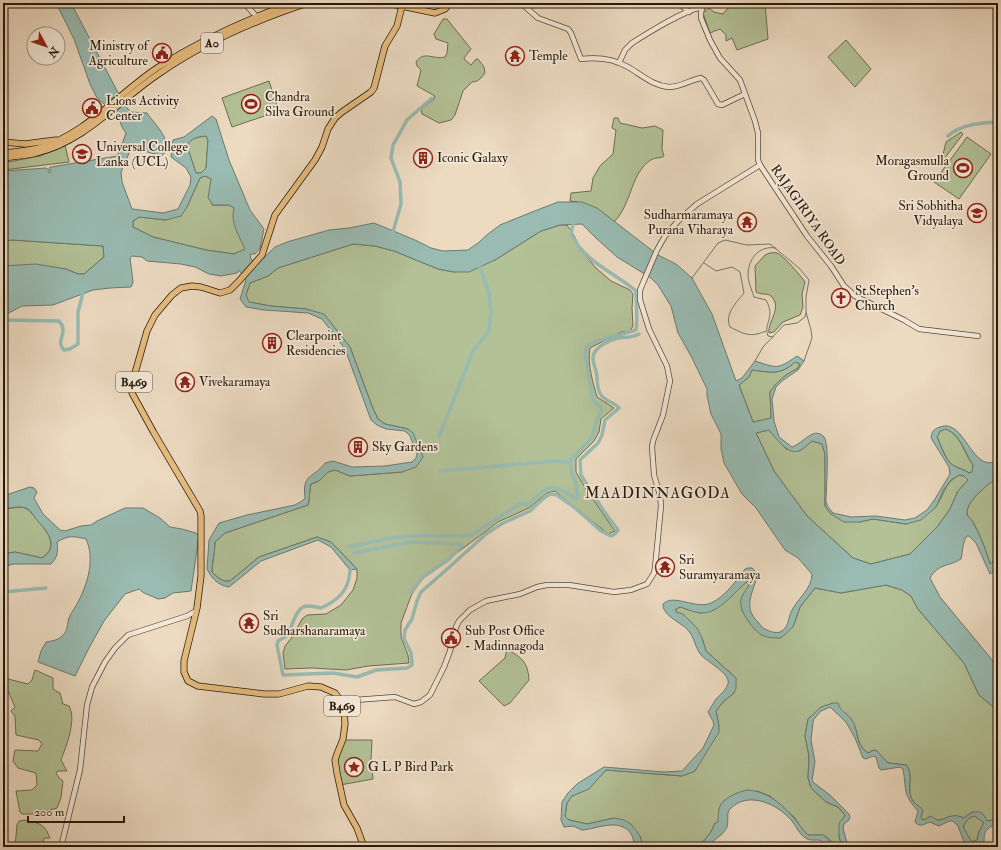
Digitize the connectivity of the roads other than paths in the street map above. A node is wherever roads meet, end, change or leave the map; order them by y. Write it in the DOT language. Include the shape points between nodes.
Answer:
graph roads {
  1 [pos="244,3"];
  2 [pos="292,3"];
  3 [pos="308,3"];
  4 [pos="387,3"];
  5 [pos="450,3"];
  6 [pos="521,3"];
  7 [pos="679,3"];
  8 [pos="708,3"];
  9 [pos="993,3"];
  10 [pos="402,6"];
  11 [pos="702,8"];
  12 [pos="998,9"];
  13 [pos="689,12"];
  14 [pos="257,17"];
  15 [pos="619,63"];
  16 [pos="745,94"];
  17 [pos="123,97"];
  18 [pos="103,114"];
  19 [pos="60,140"];
  20 [pos="3,142"];
  21 [pos="3,153"];
  22 [pos="3,158"];
  23 [pos="760,165"];
  24 [pos="978,336"];
  25 [pos="196,611"];
  26 [pos="187,616"];
  27 [pos="194,621"];
  28 [pos="341,701"];
  29 [pos="61,847"];
  30 [pos="364,847"];
  1 -- 14 [label="street"];
  2 -- 14 [label="main road, A0"];
  3 -- 17 [label="main road, A0" via="251,24 198,50"];
  4 -- 10 [label="main road"];
  5 -- 10 [label="main road" via="445,9 435,13"];
  6 -- 15 [label="street" via="538,18 568,29 581,59 601,58"];
  7 -- 13 [label="street"];
  8 -- 11 [label="street"];
  9 -- 12 [label="main road"];
  10 -- 25 [label="main road, B469" via="397,26 385,46 374,88 335,118 315,160 275,215 262,255 230,290 220,293 201,287 181,288 153,318 142,345 132,393 200,512 201,576"];
  11 -- 13 [label="street"];
  11 -- 16 [label="street, RAJAGIRIYA ROAD" via="700,14 710,40 720,58 740,80"];
  13 -- 15 [label="street" via="632,43 625,50"];
  14 -- 17 [label="main road, A0" via="175,57 154,70"];
  15 -- 16 [label="street" via="652,83 668,87 701,78 718,104 722,105"];
  16 -- 23 [label="street, RAJAGIRIYA ROAD" via="758,133"];
  17 -- 18 [label="main road, A0"];
  18 -- 19 [label="main road, A0"];
  18 -- 22 [label="main road, A0" via="72,139 60,145 36,154"];
  19 -- 20 [label="main road" via="25,144"];
  19 -- 21 [label="main road, A0" via="39,148"];
  23 -- 24 [label="street, RAJAGIRIYA ROAD" via="807,236 844,286 855,296 918,329"];
  23 -- 28 [label="street" via="697,204 687,213 665,236 640,290 640,300 648,329 668,366 670,381 662,422 653,441 654,475 661,506 655,568 647,584 631,590 614,592 569,585 542,585 520,594 486,601 470,610 459,621 444,667 430,694 421,702 414,704 395,697"];
  25 -- 26 [label="street"];
  25 -- 27 [label="main road, B469"];
  26 -- 27 [label="street"];
  26 -- 29 [label="street" via="128,636 105,662 92,687 87,706 80,770"];
  27 -- 28 [label="main road, B469" via="184,661 184,672 188,680 198,686 264,694 279,694 308,686 321,687 331,691"];
  28 -- 30 [label="main road, B469" via="345,724 343,739 335,760 337,773 344,805"];
}
